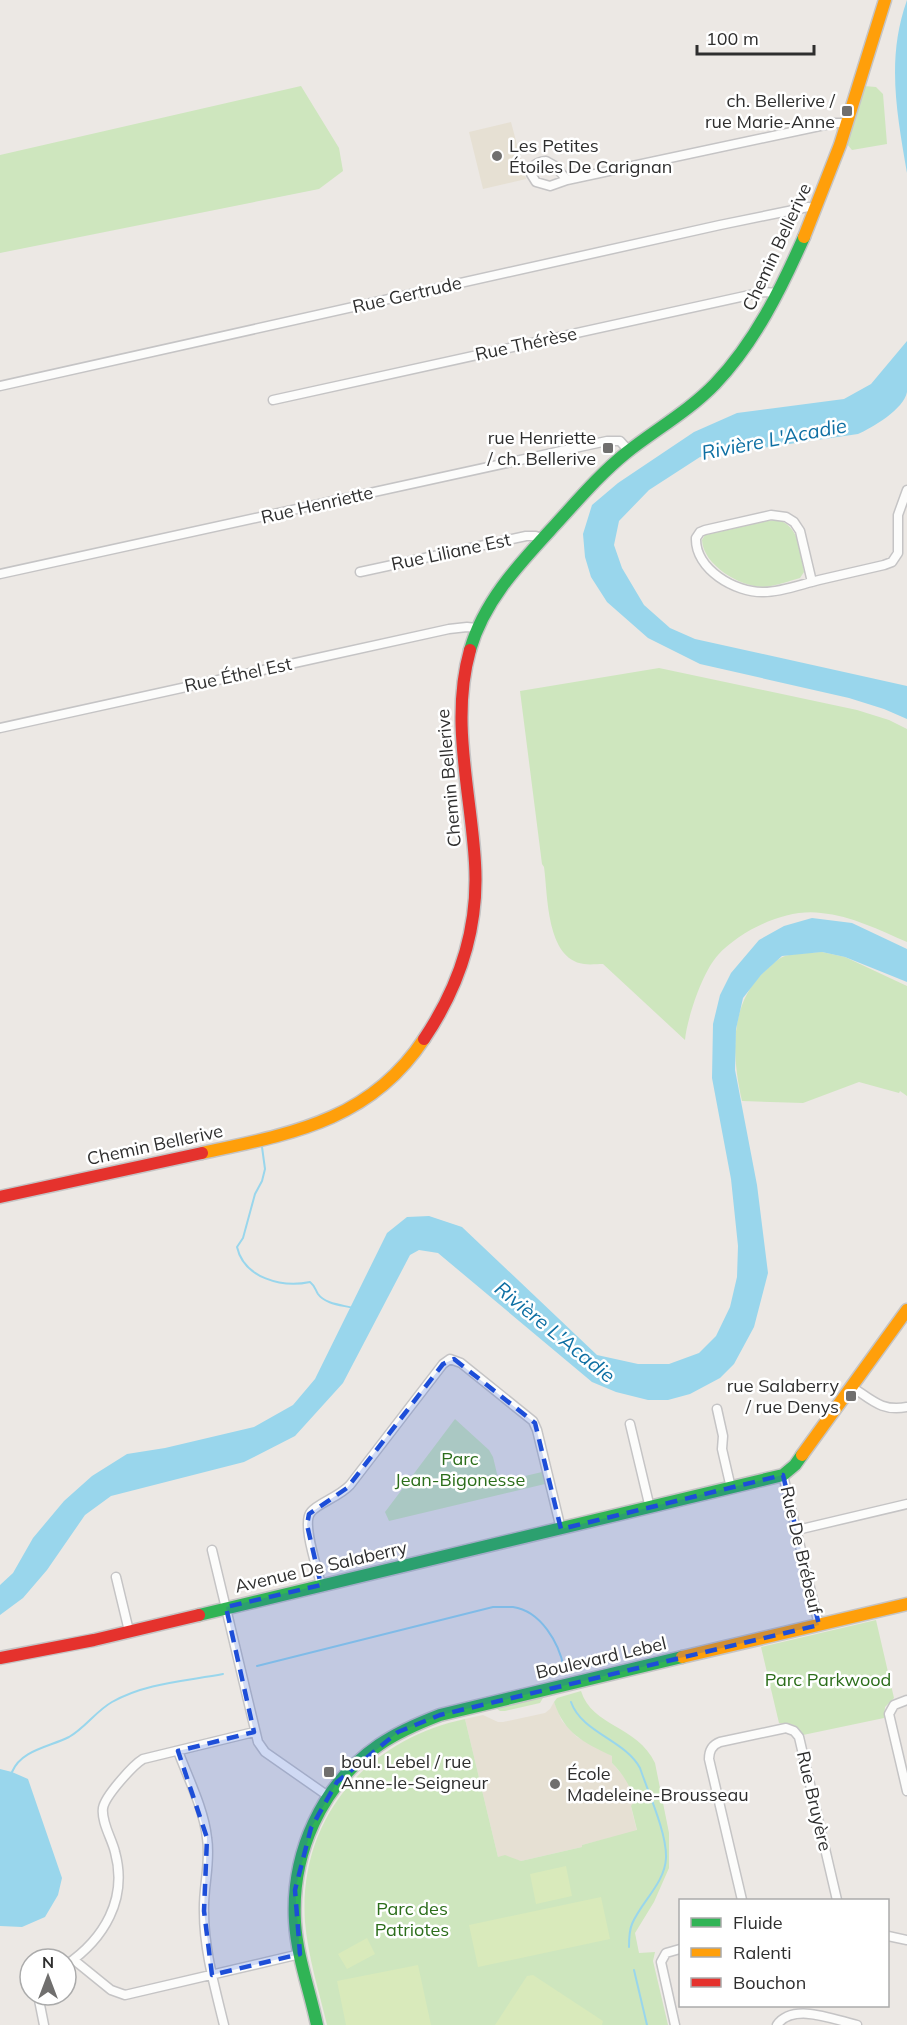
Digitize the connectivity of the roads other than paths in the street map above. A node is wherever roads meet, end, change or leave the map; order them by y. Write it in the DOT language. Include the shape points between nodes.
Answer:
graph roads {
  1 [pos="885,0"];
  2 [pos="848,123"];
  3 [pos="567,180"];
  4 [pos="815,208"];
  5 [pos="779,293"];
  6 [pos="0,386"];
  7 [pos="273,400"];
  8 [pos="629,451"];
  9 [pos="907,490"];
  10 [pos="542,539"];
  11 [pos="360,572"];
  12 [pos="0,574"];
  13 [pos="812,582"];
  14 [pos="477,628"];
  15 [pos="0,729"];
  16 [pos="0,1197"];
  17 [pos="907,1310"];
  18 [pos="852,1387"];
  19 [pos="907,1407"];
  20 [pos="717,1409"];
  21 [pos="630,1424"];
  22 [pos="783,1475"];
  23 [pos="731,1488"];
  24 [pos="907,1504"];
  25 [pos="650,1508"];
  26 [pos="561,1529"];
  27 [pos="797,1530"];
  28 [pos="212,1550"];
  29 [pos="116,1577"];
  30 [pos="321,1585"];
  31 [pos="907,1604"];
  32 [pos="226,1607"];
  33 [pos="819,1625"];
  34 [pos="129,1631"];
  35 [pos="0,1658"];
  36 [pos="907,1700"];
  37 [pos="254,1732"];
  38 [pos="178,1751"];
  39 [pos="907,1791"];
  40 [pos="328,1796"];
  41 [pos="742,1899"];
  42 [pos="837,1899"];
  43 [pos="889,1936"];
  44 [pos="907,1940"];
  45 [pos="679,1949"];
  46 [pos="300,1954"];
  47 [pos="78,1956"];
  48 [pos="78,1963"];
  49 [pos="212,1975"];
  50 [pos="40,2007"];
  51 [pos="44,2025"];
  52 [pos="224,2025"];
  53 [pos="317,2025"];
  54 [pos="675,2025"];
  55 [pos="777,2025"];
  56 [pos="857,2025"];
  1 -- 2 [label="street, Chemin Bellerive"];
  2 -- 3 [label="street"];
  2 -- 4 [label="street, Chemin Bellerive"];
  4 -- 5 [label="street, Chemin Bellerive"];
  4 -- 6 [label="street, Rue Gertrude"];
  5 -- 7 [label="street, Rue Thérèse" via="763,292"];
  5 -- 8 [label="street, Chemin Bellerive" via="753,337 722,376 688,409"];
  8 -- 10 [label="street, Chemin Bellerive" via="587,489"];
  8 -- 12 [label="street, Rue Henriette" via="620,441 609,440"];
  9 -- 13 [label="street" via="898,515 896,559"];
  10 -- 11 [label="street, Rue Liliane Est" via="526,536"];
  10 -- 14 [label="street, Chemin Bellerive" via="500,589"];
  13 -- 13 [label="street" via="765,592 740,587 703,563 696,538 705,530 771,515 786,516 800,531"];
  14 -- 15 [label="street, Rue Éthel Est" via="457,628"];
  14 -- 16 [label="street, Chemin Bellerive" via="465,667 459,717 475,861 473,922 453,991 417,1050 367,1097 309,1128"];
  17 -- 18 [label="street"];
  18 -- 19 [label="street" via="884,1407"];
  18 -- 22 [label="street" via="795,1465"];
  20 -- 23 [label="street"];
  21 -- 25 [label="street"];
  22 -- 23 [label="street, Avenue De Salaberry"];
  22 -- 27 [label="street, Rue De Brébeuf"];
  23 -- 25 [label="street, Avenue De Salaberry"];
  24 -- 27 [label="street"];
  25 -- 26 [label="street, Avenue De Salaberry"];
  26 -- 30 [label="street, Avenue De Salaberry"];
  26 -- 30 [label="street" via="535,1423 461,1363 450,1359 347,1488 309,1514 307,1525"];
  27 -- 33 [label="street, Rue De Brébeuf"];
  28 -- 32 [label="street"];
  29 -- 34 [label="street"];
  30 -- 32 [label="street, Avenue De Salaberry"];
  31 -- 33 [label="street, Boulevard Lebel"];
  32 -- 34 [label="street, Avenue De Salaberry"];
  32 -- 37 [label="street"];
  33 -- 40 [label="street, Boulevard Lebel" via="430,1718 398,1732 368,1752"];
  34 -- 35 [label="street, Avenue De Salaberry"];
  36 -- 39 [label="street" via="894,1705 889,1716"];
  37 -- 38 [label="street"];
  37 -- 40 [label="street" via="265,1752"];
  38 -- 47 [label="street" via="139,1762 106,1800 103,1815 117,1860 117,1896 102,1932"];
  38 -- 49 [label="street" via="207,1838 204,1911"];
  40 -- 46 [label="street, Boulevard Lebel" via="307,1836 298,1870 294,1911"];
  41 -- 42 [label="street, Rue Bruyère" via="709,1753 717,1744 786,1728 799,1737"];
  43 -- 44 [label="street"];
  45 -- 54 [label="street" via="663,1956 661,1964"];
  46 -- 49 [label="street"];
  46 -- 53 [label="street, Boulevard Lebel"];
  48 -- 49 [label="street" via="114,1992 125,1995"];
  49 -- 52 [label="street"];
  50 -- 51 [label="street"];
  55 -- 56 [label="street" via="787,2016 801,2013"];
}
